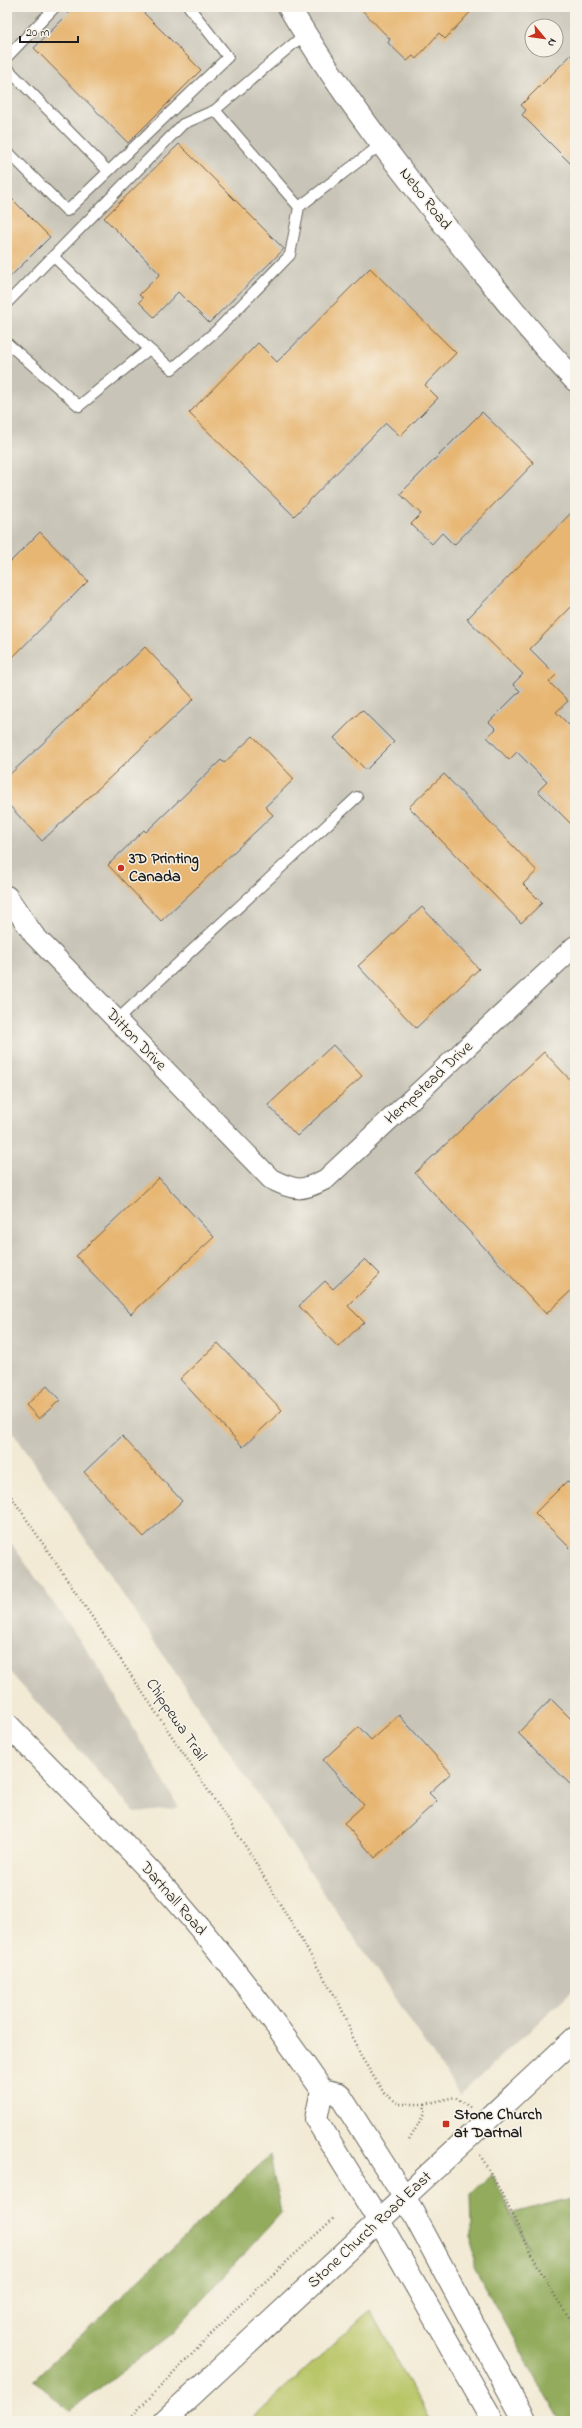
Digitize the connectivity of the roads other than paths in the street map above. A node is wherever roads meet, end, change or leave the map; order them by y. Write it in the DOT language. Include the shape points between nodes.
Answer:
graph roads {
  1 [pos="55,7"];
  2 [pos="189,7"];
  3 [pos="289,7"];
  4 [pos="305,34"];
  5 [pos="7,57"];
  6 [pos="7,68"];
  7 [pos="215,110"];
  8 [pos="383,143"];
  9 [pos="7,151"];
  10 [pos="108,171"];
  11 [pos="298,207"];
  12 [pos="53,256"];
  13 [pos="7,303"];
  14 [pos="7,343"];
  15 [pos="149,349"];
  16 [pos="575,380"];
  17 [pos="357,797"];
  18 [pos="7,896"];
  19 [pos="575,946"];
  20 [pos="117,1020"];
  21 [pos="271,1179"];
  22 [pos="7,1724"];
  23 [pos="575,2038"];
  24 [pos="322,2090"];
  25 [pos="405,2198"];
  26 [pos="379,2221"];
  27 [pos="164,2421"];
  28 [pos="493,2421"];
  29 [pos="525,2421"];
  1 -- 5 [label="lane"];
  2 -- 10 [label="lane" via="228,57"];
  3 -- 4 [label="main road, Nebo Road"];
  4 -- 7 [label="lane"];
  4 -- 8 [label="main road, Nebo Road"];
  6 -- 10 [label="lane"];
  7 -- 11 [label="lane"];
  7 -- 12 [label="lane" via="183,124"];
  8 -- 11 [label="lane"];
  8 -- 16 [label="main road, Nebo Road" via="425,200 544,348"];
  9 -- 10 [label="lane" via="67,210"];
  11 -- 15 [label="lane" via="290,255 216,331 172,369"];
  12 -- 13 [label="lane"];
  12 -- 15 [label="lane"];
  14 -- 15 [label="lane" via="79,406"];
  17 -- 20 [label="lane"];
  18 -- 20 [label="street, Ditton Drive" via="34,935"];
  19 -- 21 [label="street, Hempstead Drive" via="326,1179 312,1187 292,1190"];
  20 -- 21 [label="street, Ditton Drive"];
  22 -- 24 [label="main road, Dartnall Road" via="151,1872 219,1953 299,2056"];
  23 -- 25 [label="main road, Stone Church Road East"];
  24 -- 25 [label="main road" via="339,2094"];
  24 -- 26 [label="main road" via="316,2119"];
  25 -- 26 [label="main road, Stone Church Road East"];
  25 -- 29 [label="main road"];
  26 -- 27 [label="main road, Stone Church Road East"];
  26 -- 28 [label="main road"];
}
